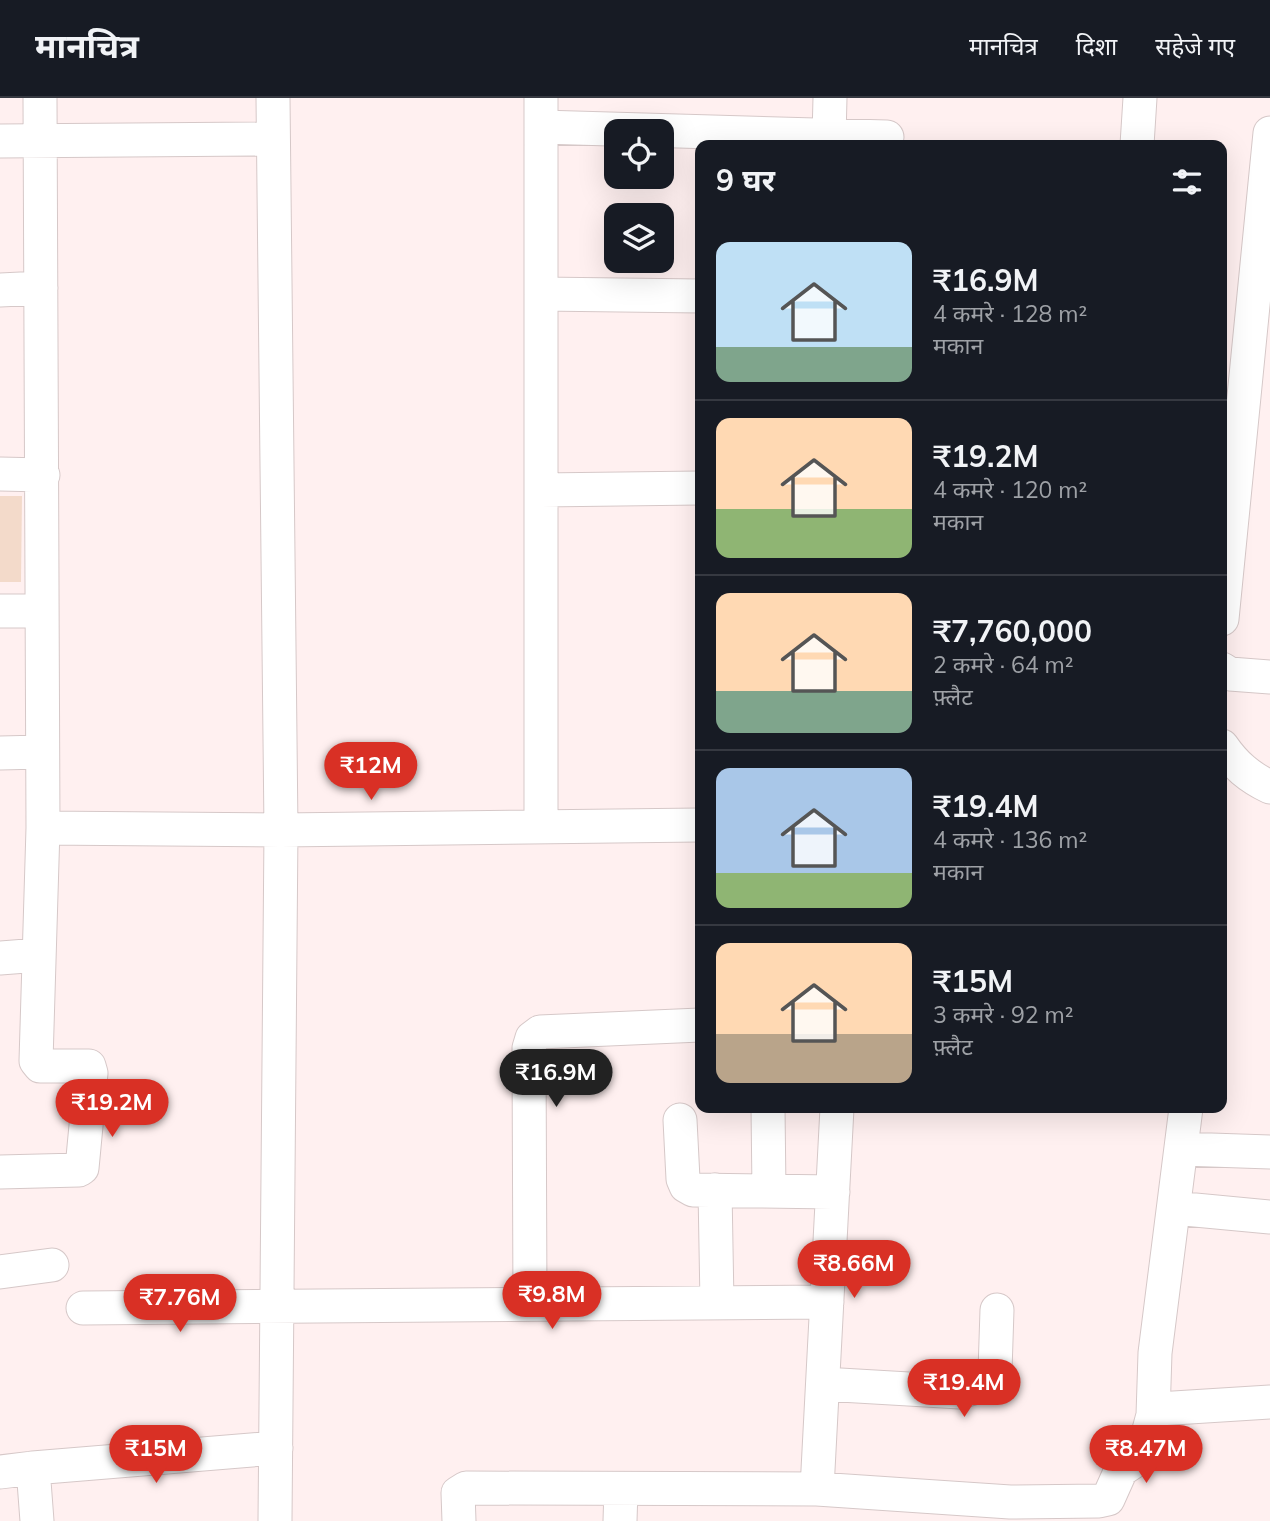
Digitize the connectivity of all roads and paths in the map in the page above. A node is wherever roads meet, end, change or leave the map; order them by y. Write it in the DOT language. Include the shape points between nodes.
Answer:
graph roads {
  1 [pos="40,98"];
  2 [pos="273,98"];
  3 [pos="830,98"];
  4 [pos="1140,98"];
  5 [pos="541,112"];
  6 [pos="1270,133"];
  7 [pos="829,136"];
  8 [pos="887,138"];
  9 [pos="272,139"];
  10 [pos="1137,140"];
  11 [pos="0,141"];
  12 [pos="41,141"];
  13 [pos="41,288"];
  14 [pos="0,290"];
  15 [pos="541,294"];
  16 [pos="695,296"];
  17 [pos="1245,395"];
  18 [pos="0,474"];
  19 [pos="43,475"];
  20 [pos="695,488"];
  21 [pos="541,490"];
  22 [pos="1227,570"];
  23 [pos="0,611"];
  24 [pos="42,611"];
  25 [pos="1227,672"];
  26 [pos="1270,677"];
  27 [pos="42,751"];
  28 [pos="0,753"];
  29 [pos="1227,753"];
  30 [pos="1270,787"];
  31 [pos="695,825"];
  32 [pos="541,827"];
  33 [pos="43,828"];
  34 [pos="281,830"];
  35 [pos="39,955"];
  36 [pos="0,958"];
  37 [pos="695,1025"];
  38 [pos="768,1113"];
  39 [pos="837,1113"];
  40 [pos="1186,1113"];
  41 [pos="680,1120"];
  42 [pos="1182,1149"];
  43 [pos="1270,1152"];
  44 [pos="0,1172"];
  45 [pos="715,1190"];
  46 [pos="769,1191"];
  47 [pos="833,1192"];
  48 [pos="1174,1208"];
  49 [pos="1270,1217"];
  50 [pos="51,1265"];
  51 [pos="0,1272"];
  52 [pos="827,1301"];
  53 [pos="717,1303"];
  54 [pos="530,1304"];
  55 [pos="276,1306"];
  56 [pos="83,1308"];
  57 [pos="997,1310"];
  58 [pos="822,1384"];
  59 [pos="1270,1402"];
  60 [pos="1153,1415"];
  61 [pos="276,1448"];
  62 [pos="33,1468"];
  63 [pos="0,1472"];
  64 [pos="817,1489"];
  65 [pos="621,1505"];
  66 [pos="37,1521"];
  67 [pos="275,1521"];
  68 [pos="458,1521"];
  1 -- 12 [label="street"];
  2 -- 9 [label="street"];
  3 -- 7 [label="street"];
  4 -- 10 [label="street"];
  5 -- 7 [label="street"];
  5 -- 15 [label="street"];
  6 -- 17 [label="street"];
  7 -- 8 [label="street"];
  9 -- 12 [label="street"];
  9 -- 34 [label="street"];
  11 -- 12 [label="street"];
  12 -- 13 [label="street"];
  13 -- 14 [label="street"];
  13 -- 19 [label="street"];
  15 -- 16 [label="street"];
  15 -- 21 [label="street"];
  17 -- 22 [label="street"];
  18 -- 19 [label="street"];
  19 -- 24 [label="street"];
  20 -- 21 [label="street"];
  21 -- 32 [label="street"];
  23 -- 24 [label="street"];
  24 -- 27 [label="street"];
  25 -- 26 [label="street"];
  27 -- 28 [label="street"];
  27 -- 33 [label="street"];
  29 -- 30 [label="street"];
  31 -- 32 [label="street"];
  32 -- 34 [label="street"];
  33 -- 34 [label="street"];
  33 -- 35 [label="street"];
  34 -- 55 [label="street"];
  35 -- 36 [label="street"];
  35 -- 44 [label="street" via="38,1064 90,1069 82,1168"];
  37 -- 54 [label="street" via="540,1032 532,1038"];
  38 -- 46 [label="street"];
  39 -- 47 [label="street"];
  40 -- 42 [label="street"];
  41 -- 45 [label="street" via="686,1186"];
  42 -- 43 [label="street"];
  42 -- 48 [label="street"];
  45 -- 46 [label="street"];
  45 -- 53 [label="street"];
  46 -- 47 [label="street"];
  47 -- 52 [label="street"];
  48 -- 49 [label="street"];
  48 -- 60 [label="street" via="1155,1353"];
  50 -- 51 [label="street"];
  52 -- 53 [label="street"];
  52 -- 58 [label="street"];
  53 -- 54 [label="street"];
  54 -- 55 [label="street"];
  55 -- 56 [label="street"];
  55 -- 61 [label="street"];
  57 -- 58 [label="street" via="995,1371 990,1383 960,1392"];
  58 -- 64 [label="street"];
  59 -- 60 [label="street" via="1166,1408"];
  60 -- 64 [label="street" via="1142,1456 1121,1470 1108,1499 1099,1501 1010,1502"];
  61 -- 62 [label="street"];
  61 -- 67 [label="street"];
  62 -- 63 [label="street"];
  62 -- 66 [label="street"];
  64 -- 65 [label="street"];
  65 -- 68 [label="street" via="466,1488 458,1493"];
}
